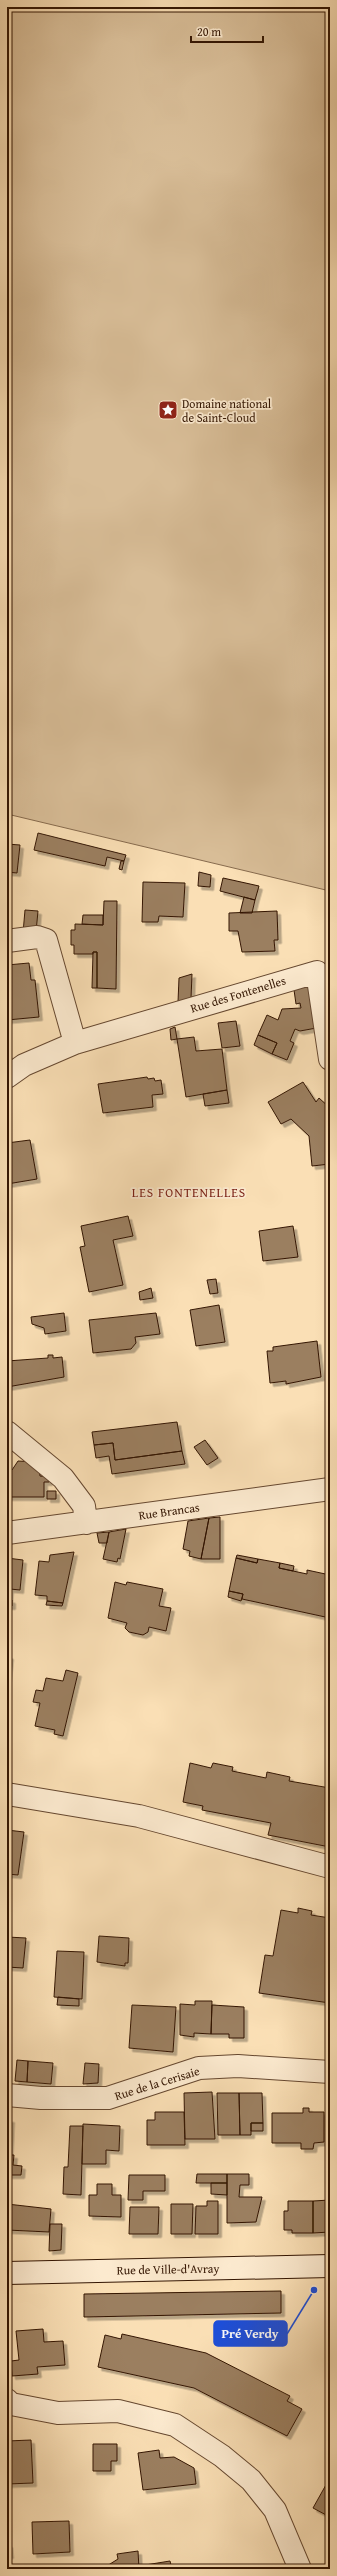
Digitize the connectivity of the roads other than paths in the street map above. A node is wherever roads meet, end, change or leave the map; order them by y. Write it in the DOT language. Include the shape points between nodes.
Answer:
graph roads {
  1 [pos="7,941"];
  2 [pos="75,1043"];
  3 [pos="330,1059"];
  4 [pos="7,1077"];
  5 [pos="7,1432"];
  6 [pos="330,1489"];
  7 [pos="86,1523"];
  8 [pos="7,1533"];
  9 [pos="7,1794"];
  10 [pos="325,1866"];
  11 [pos="330,2072"];
  12 [pos="7,2095"];
  13 [pos="330,2266"];
  14 [pos="7,2273"];
  15 [pos="7,2400"];
  16 [pos="300,2569"];
  1 -- 2 [label="street" via="37,937 46,940"];
  2 -- 3 [label="street, Rue des Fontenelles" via="317,972"];
  2 -- 4 [label="street" via="24,1065"];
  5 -- 7 [label="street" via="63,1478 84,1506"];
  6 -- 7 [label="street, Rue Brancas"];
  7 -- 8 [label="street, Rue Brancas"];
  9 -- 10 [label="street" via="139,1816"];
  11 -- 12 [label="street, Rue de la Cerisaie" via="238,2066 199,2068 108,2098"];
  13 -- 14 [label="street, Rue de Ville-d'Avray"];
  15 -- 16 [label="street" via="11,2404 58,2413 118,2411 175,2425 222,2456 251,2480 275,2510"];
}
